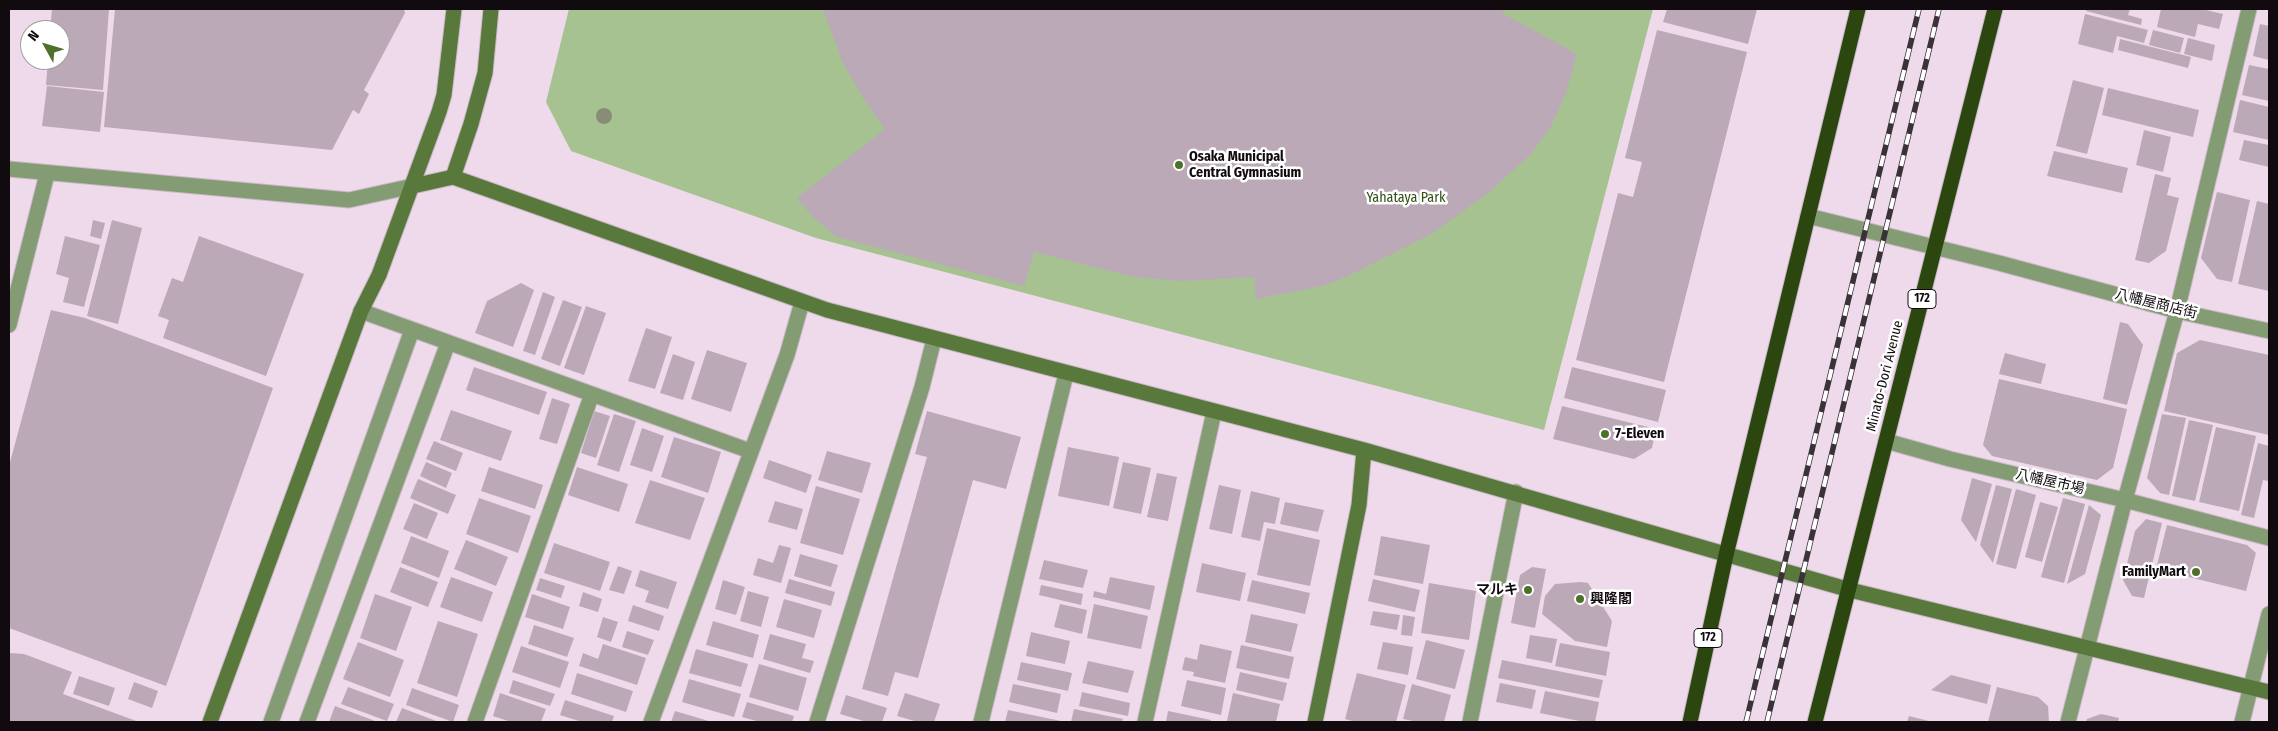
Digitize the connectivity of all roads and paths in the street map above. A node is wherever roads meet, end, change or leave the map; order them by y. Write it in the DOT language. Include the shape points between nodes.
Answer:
graph roads {
  1 [pos="454,9"];
  2 [pos="491,9"];
  3 [pos="1858,9"];
  4 [pos="1995,9"];
  5 [pos="2249,9"];
  6 [pos="9,169"];
  7 [pos="47,174"];
  8 [pos="453,177"];
  9 [pos="413,186"];
  10 [pos="1808,216"];
  11 [pos="1935,248"];
  12 [pos="802,302"];
  13 [pos="361,311"];
  14 [pos="2177,311"];
  15 [pos="9,325"];
  16 [pos="412,330"];
  17 [pos="2269,331"];
  18 [pos="934,339"];
  19 [pos="448,343"];
  20 [pos="1066,374"];
  21 [pos="592,394"];
  22 [pos="1214,412"];
  23 [pos="1886,441"];
  24 [pos="1364,450"];
  25 [pos="750,451"];
  26 [pos="1516,492"];
  27 [pos="2124,500"];
  28 [pos="2269,538"];
  29 [pos="1726,555"];
  30 [pos="1850,590"];
  31 [pos="2269,614"];
  32 [pos="2086,648"];
  33 [pos="2250,687"];
  34 [pos="2269,692"];
  35 [pos="210,722"];
  36 [pos="272,722"];
  37 [pos="308,722"];
  38 [pos="475,722"];
  39 [pos="651,722"];
  40 [pos="817,722"];
  41 [pos="981,722"];
  42 [pos="1145,722"];
  43 [pos="1315,722"];
  44 [pos="1470,722"];
  45 [pos="1690,722"];
  46 [pos="1815,722"];
  47 [pos="2068,722"];
  48 [pos="2242,722"];
  1 -- 9 [label="street" via="444,95"];
  2 -- 8 [label="street" via="485,73 472,124"];
  3 -- 10 [label="highway, 172"];
  4 -- 11 [label="highway, Minato-Dori Avenue / 172"];
  5 -- 14 [label="street"];
  6 -- 7 [label="street"];
  7 -- 9 [label="street" via="350,200"];
  7 -- 15 [label="street"];
  8 -- 9 [label="street"];
  8 -- 12 [label="street"];
  9 -- 13 [label="street" via="379,275"];
  10 -- 11 [label="street, 八幡屋商店街"];
  10 -- 29 [label="highway, 172"];
  11 -- 14 [label="street, 八幡屋商店街"];
  11 -- 23 [label="highway, Minato-Dori Avenue / 172"];
  12 -- 18 [label="street"];
  12 -- 25 [label="street" via="787,355"];
  13 -- 16 [label="street"];
  13 -- 35 [label="street"];
  14 -- 17 [label="street, 八幡屋商店街"];
  14 -- 27 [label="street"];
  16 -- 19 [label="street"];
  16 -- 36 [label="street"];
  18 -- 20 [label="street"];
  18 -- 40 [label="street" via="922,388"];
  19 -- 21 [label="street"];
  19 -- 37 [label="street"];
  20 -- 22 [label="street"];
  20 -- 41 [label="street"];
  21 -- 25 [label="street"];
  21 -- 38 [label="street"];
  22 -- 24 [label="street"];
  22 -- 42 [label="street"];
  23 -- 27 [label="street, 八幡屋市場"];
  23 -- 30 [label="highway, Minato-Dori Avenue / 172"];
  24 -- 26 [label="street"];
  24 -- 43 [label="street" via="1359,505"];
  25 -- 39 [label="street"];
  26 -- 29 [label="street"];
  26 -- 44 [label="street"];
  27 -- 28 [label="street, 八幡屋市場"];
  27 -- 32 [label="street"];
  29 -- 30 [label="street"];
  29 -- 45 [label="highway, 172"];
  30 -- 32 [label="street"];
  30 -- 46 [label="highway, Minato-Dori Avenue / 172"];
  31 -- 33 [label="street"];
  32 -- 33 [label="street"];
  32 -- 47 [label="street"];
  33 -- 34 [label="street"];
  33 -- 48 [label="street"];
}
